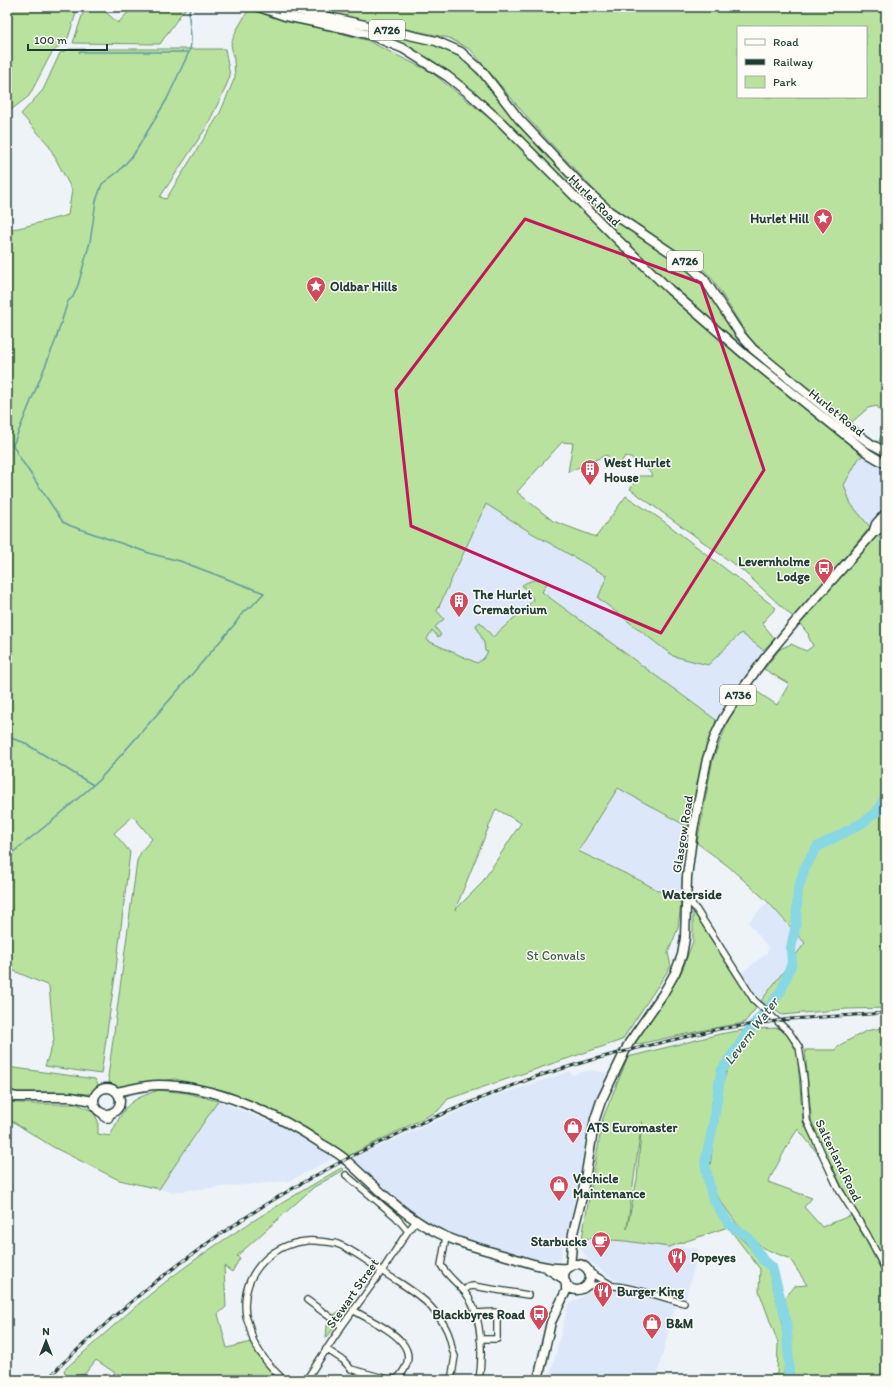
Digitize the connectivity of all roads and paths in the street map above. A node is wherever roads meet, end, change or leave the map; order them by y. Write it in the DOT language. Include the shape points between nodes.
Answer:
graph roads {
  1 [pos="258,7"];
  2 [pos="284,7"];
  3 [pos="886,452"];
  4 [pos="886,464"];
  5 [pos="886,513"];
  6 [pos="886,522"];
  7 [pos="873,533"];
  8 [pos="686,898"];
  9 [pos="117,1092"];
  10 [pos="7,1095"];
  11 [pos="93,1101"];
  12 [pos="346,1175"];
  13 [pos="352,1180"];
  14 [pos="348,1186"];
  15 [pos="417,1220"];
  16 [pos="408,1231"];
  17 [pos="446,1237"];
  18 [pos="572,1243"];
  19 [pos="569,1267"];
  20 [pos="546,1268"];
  21 [pos="586,1268"];
  22 [pos="382,1271"];
  23 [pos="886,1271"];
  24 [pos="565,1281"];
  25 [pos="610,1284"];
  26 [pos="585,1287"];
  27 [pos="464,1290"];
  28 [pos="528,1295"];
  29 [pos="307,1300"];
  30 [pos="684,1303"];
  31 [pos="558,1308"];
  32 [pos="353,1310"];
  33 [pos="475,1313"];
  34 [pos="342,1326"];
  35 [pos="480,1339"];
  36 [pos="326,1349"];
  37 [pos="284,1380"];
  38 [pos="306,1380"];
  39 [pos="449,1380"];
  40 [pos="479,1380"];
  41 [pos="538,1380"];
  1 -- 4 [label="main road, Hurlet Road / A726" via="285,16 370,35 404,49 447,76 502,123 670,290 744,354 866,452"];
  2 -- 3 [label="main road, Hurlet Road / A726" via="436,41 461,52 482,71 519,119 584,188 609,211 685,262 704,280 740,334 754,349 849,428"];
  5 -- 7 [label="main road, Glasgow Road / A736" via="876,524"];
  6 -- 7 [label="main road, Glasgow Road / A736"];
  7 -- 8 [label="main road, Glasgow Road / A736" via="765,658 723,720 707,759 693,830"];
  8 -- 18 [label="main road, Glasgow Road / A736" via="685,938 675,973 629,1043 595,1119"];
  8 -- 23 [label="street, Salterland Road" via="696,909 754,1000 789,1032 799,1048 807,1121 838,1188 867,1234"];
  9 -- 11 [label="main road" via="109,1087 100,1089"];
  9 -- 11 [label="main road" via="120,1104 112,1113 101,1113"];
  9 -- 15 [label="main road" via="158,1085 186,1087 231,1099 269,1113 347,1160"];
  10 -- 11 [label="main road" via="71,1097"];
  12 -- 13 [label="street"];
  13 -- 14 [label="street"];
  13 -- 16 [label="street" via="396,1217"];
  15 -- 16 [label="street, Stewart Street"];
  15 -- 17 [label="main road"];
  16 -- 22 [label="street, Stewart Street"];
  17 -- 20 [label="main road"];
  17 -- 27 [label="street" via="441,1265 446,1274"];
  18 -- 19 [label="main road, Glasgow Road / A736"];
  18 -- 21 [label="main road" via="575,1254"];
  19 -- 20 [label="main road"];
  19 -- 21 [label="main road" via="576,1264"];
  19 -- 24 [label="main road, Glasgow Road"];
  20 -- 24 [label="main road"];
  21 -- 25 [label="street"];
  21 -- 26 [label="main road" via="590,1279"];
  22 -- 32 [label="street, Stewart Street"];
  22 -- 37 [label="street" via="335,1244 307,1241 276,1250 260,1264 248,1285 246,1318 253,1341"];
  22 -- 39 [label="street" via="429,1304 447,1330 455,1356"];
  24 -- 26 [label="main road" via="575,1290"];
  24 -- 31 [label="main road, Glasgow Road" via="566,1291"];
  25 -- 26 [label="street"];
  25 -- 30 [label="street"];
  26 -- 31 [label="main road, Glasgow Road" via="574,1293"];
  27 -- 28 [label="street" via="473,1286"];
  27 -- 33 [label="street"];
  29 -- 34 [label="street"];
  31 -- 41 [label="main road, Glasgow Road" via="551,1322"];
  32 -- 34 [label="street, Stewart Street"];
  32 -- 36 [label="street" via="389,1330 402,1342 407,1355 403,1373 397,1379 387,1379 350,1369 343,1360"];
  33 -- 35 [label="street"];
  33 -- 35 [label="street" via="495,1312 497,1315 497,1339"];
  34 -- 36 [label="street, Stewart Street"];
  35 -- 40 [label="street"];
  36 -- 38 [label="street, Stewart Street"];
}
